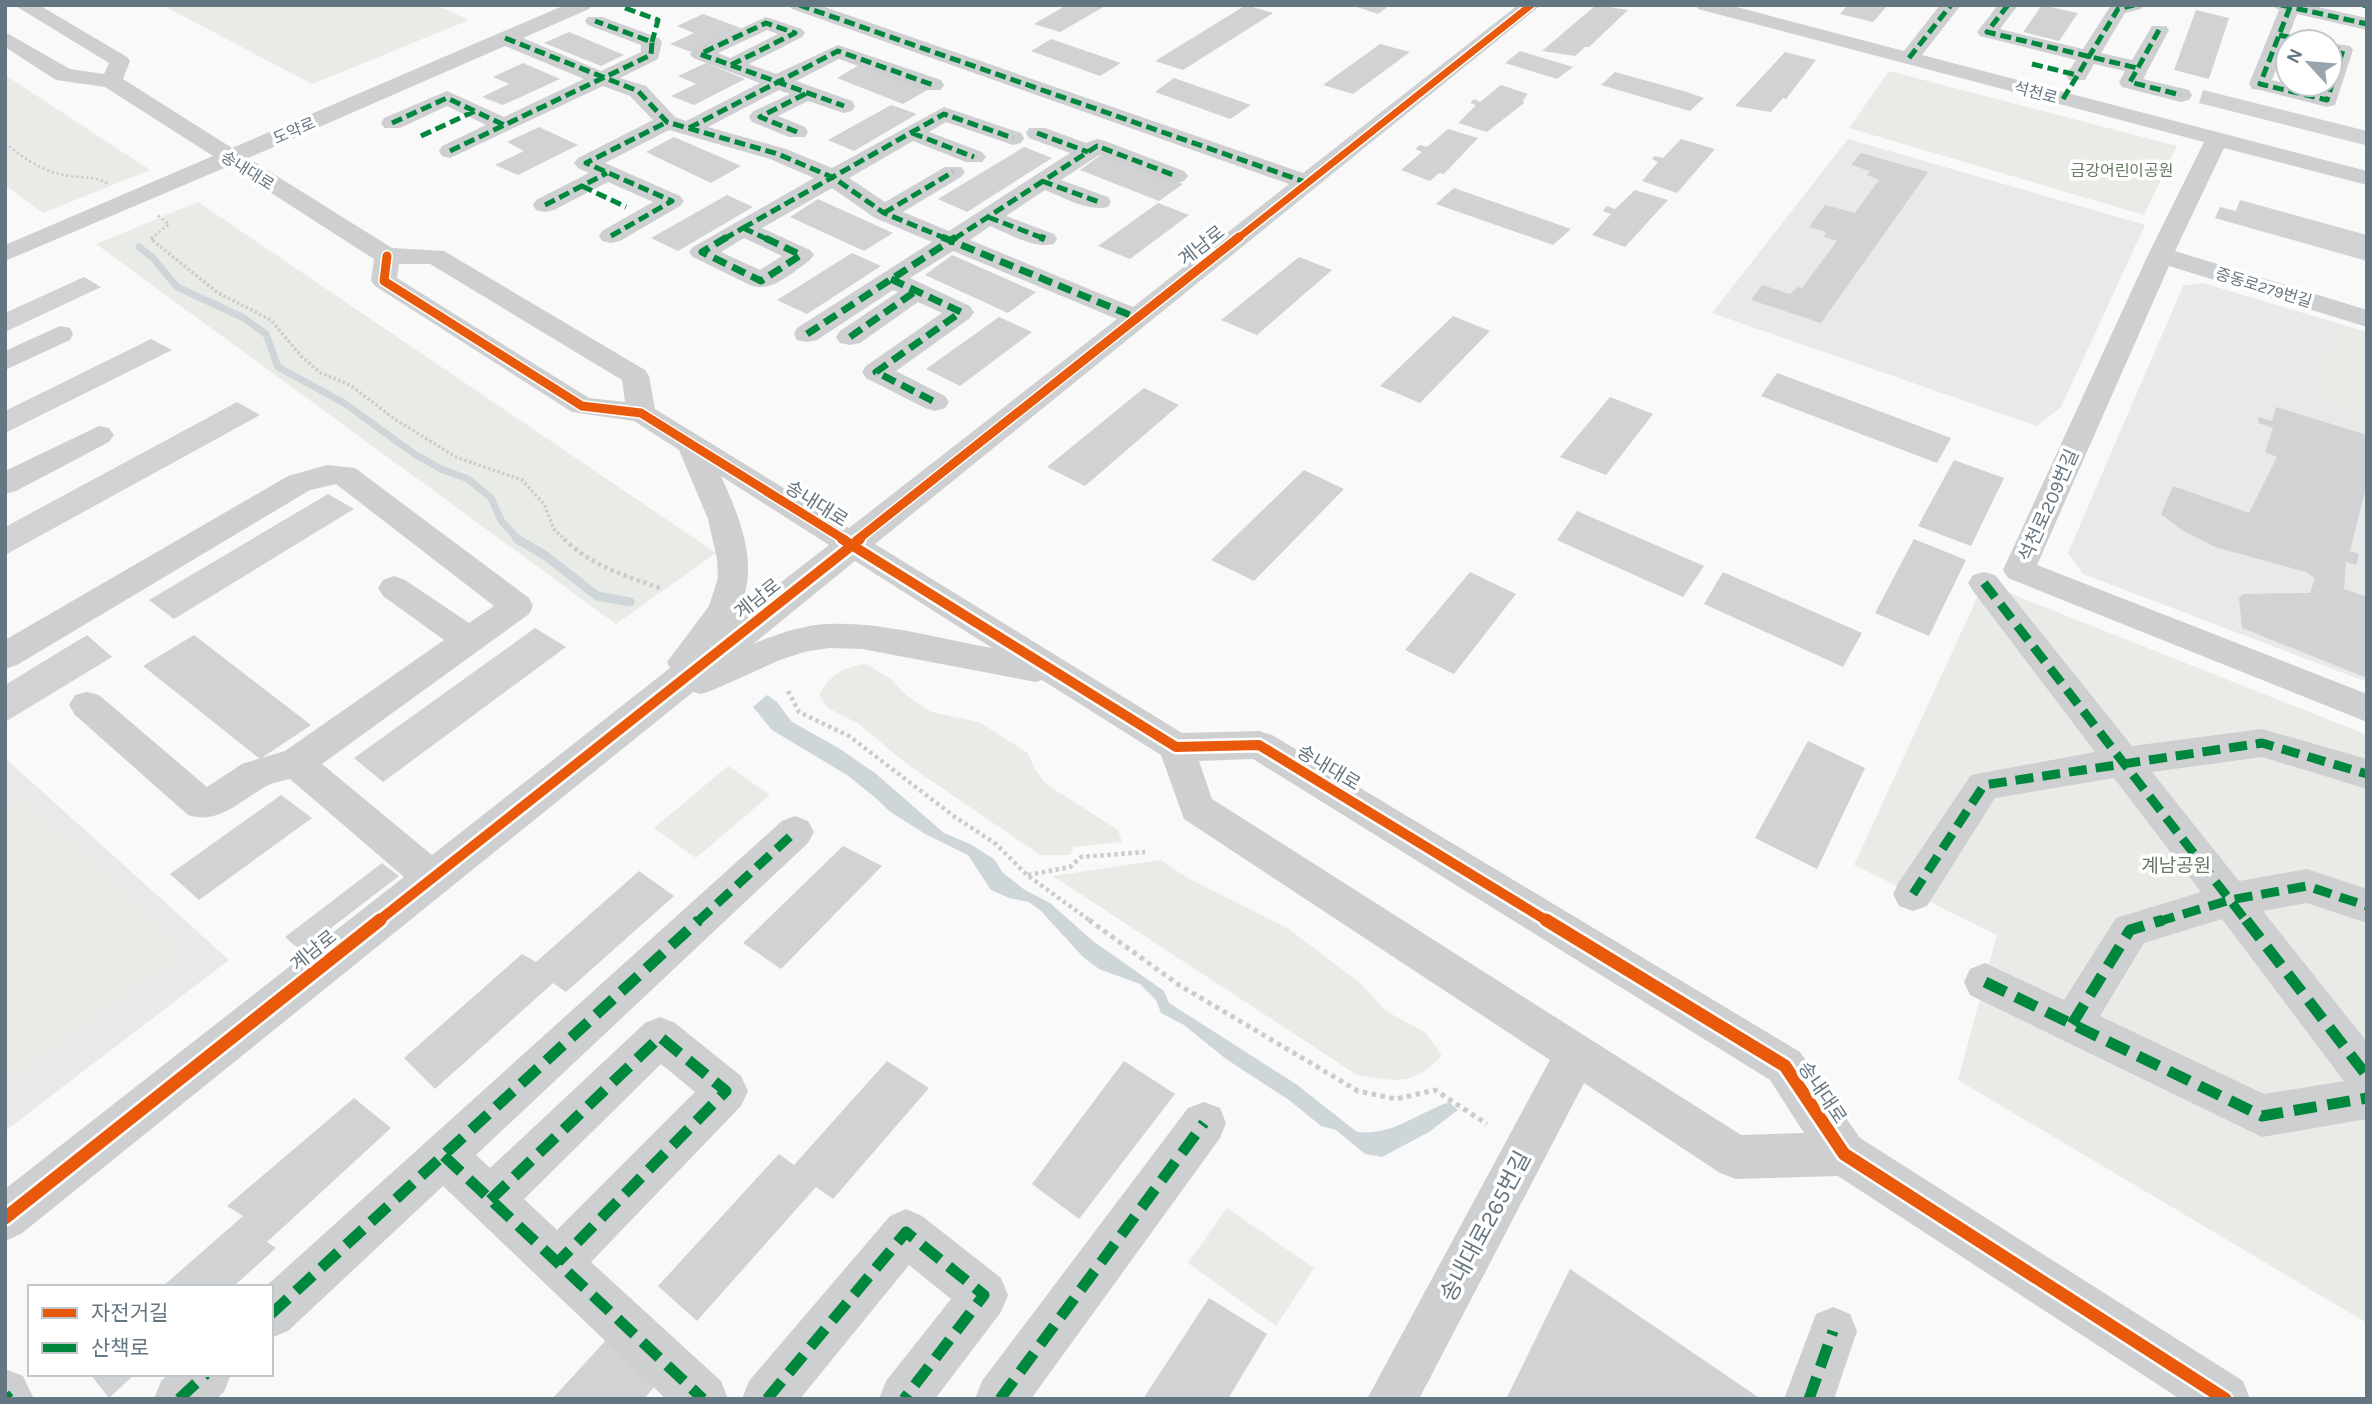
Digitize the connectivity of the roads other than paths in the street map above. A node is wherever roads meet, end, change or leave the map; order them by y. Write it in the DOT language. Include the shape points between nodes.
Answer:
graph roads {
  1 [pos="24,5"];
  2 [pos="799,5"];
  3 [pos="1531,5"];
  4 [pos="1705,5"];
  5 [pos="1951,5"];
  6 [pos="2008,5"];
  7 [pos="2119,6"];
  8 [pos="2285,6"];
  9 [pos="625,8"];
  10 [pos="589,13"];
  11 [pos="2367,24"];
  12 [pos="2280,28"];
  13 [pos="2159,30"];
  14 [pos="5,38"];
  15 [pos="505,38"];
  16 [pos="652,43"];
  17 [pos="2274,48"];
  18 [pos="2089,56"];
  19 [pos="1909,58"];
  20 [pos="2032,64"];
  21 [pos="731,65"];
  22 [pos="2137,68"];
  23 [pos="2077,75"];
  24 [pos="603,79"];
  25 [pos="111,81"];
  26 [pos="777,82"];
  27 [pos="933,85"];
  28 [pos="2274,87"];
  29 [pos="807,93"];
  30 [pos="2181,95"];
  31 [pos="2063,99"];
  32 [pos="844,106"];
  33 [pos="475,111"];
  34 [pos="391,123"];
  35 [pos="504,125"];
  36 [pos="678,125"];
  37 [pos="797,131"];
  38 [pos="912,133"];
  39 [pos="1037,133"];
  40 [pos="421,136"];
  41 [pos="1013,138"];
  42 [pos="2217,139"];
  43 [pos="450,150"];
  44 [pos="1088,152"];
  45 [pos="974,157"];
  46 [pos="228,158"];
  47 [pos="953,172"];
  48 [pos="607,173"];
  49 [pos="1176,176"];
  50 [pos="834,178"];
  51 [pos="2367,178"];
  52 [pos="1042,181"];
  53 [pos="1308,183"];
  54 [pos="582,186"];
  55 [pos="1099,202"];
  56 [pos="545,205"];
  57 [pos="626,206"];
  58 [pos="884,214"];
  59 [pos="988,217"];
  60 [pos="743,228"];
  61 [pos="611,236"];
  62 [pos="1045,239"];
  63 [pos="951,241"];
  64 [pos="5,254"];
  65 [pos="2161,255"];
  66 [pos="387,256"];
  67 [pos="891,279"];
  68 [pos="916,291"];
  69 [pos="1137,318"];
  70 [pos="2367,319"];
  71 [pos="60,334"];
  72 [pos="807,334"];
  73 [pos="850,337"];
  74 [pos="5,362"];
  75 [pos="935,402"];
  76 [pos="641,412"];
  77 [pos="99,435"];
  78 [pos="692,446"];
  79 [pos="5,484"];
  80 [pos="851,545"];
  81 [pos="1984,583"];
  82 [pos="394,588"];
  83 [pos="468,640"];
  84 [pos="5,656"];
  85 [pos="1058,673"];
  86 [pos="653,702"];
  87 [pos="87,705"];
  88 [pos="2367,709"];
  89 [pos="1176,747"];
  90 [pos="2123,762"];
  91 [pos="296,763"];
  92 [pos="2367,774"];
  93 [pos="795,832"];
  94 [pos="432,878"];
  95 [pos="1913,894"];
  96 [pos="2230,900"];
  97 [pos="2367,906"];
  98 [pos="1985,982"];
  99 [pos="2072,1024"];
  100 [pos="1577,1053"];
  101 [pos="2367,1076"];
  102 [pos="2367,1098"];
  103 [pos="1204,1123"];
  104 [pos="1844,1154"];
  105 [pos="444,1156"];
  106 [pos="490,1200"];
  107 [pos="5,1218"];
  108 [pos="558,1262"];
  109 [pos="273,1312"];
  110 [pos="1833,1331"];
  111 [pos="204,1376"];
  112 [pos="5,1394"];
  113 [pos="9,1399"];
  114 [pos="179,1399"];
  115 [pos="703,1399"];
  116 [pos="767,1399"];
  117 [pos="904,1399"];
  118 [pos="1000,1399"];
  119 [pos="1392,1399"];
  120 [pos="1809,1399"];
  121 [pos="2225,1399"];
  1 -- 25 [label="street" via="120,61"];
  2 -- 53 [label="street"];
  3 -- 53 [label="street, 계남로"];
  4 -- 19 [label="street, 석천로"];
  5 -- 19 [label="street"];
  6 -- 18 [label="street" via="1987,32"];
  7 -- 18 [label="street"];
  8 -- 11 [label="street"];
  8 -- 12 [label="street"];
  9 -- 16 [label="street" via="658,20"];
  10 -- 15 [label="street, 도약로"];
  10 -- 16 [label="street"];
  13 -- 22 [label="street"];
  14 -- 25 [label="street, 송내대로" via="64,75"];
  15 -- 24 [label="street"];
  15 -- 46 [label="street, 도약로"];
  16 -- 24 [label="street" via="652,55"];
  17 -- 28 [label="street" via="2260,84"];
  18 -- 22 [label="street"];
  18 -- 23 [label="street"];
  19 -- 31 [label="street, 석천로"];
  20 -- 23 [label="street"];
  21 -- 26 [label="street"];
  22 -- 30 [label="street" via="2130,82"];
  23 -- 31 [label="street"];
  24 -- 35 [label="street"];
  24 -- 36 [label="street" via="638,91"];
  25 -- 46 [label="street, 송내대로"];
  26 -- 27 [label="street" via="838,51"];
  26 -- 29 [label="street"];
  26 -- 36 [label="street"];
  29 -- 32 [label="street"];
  29 -- 37 [label="street" via="761,117"];
  31 -- 42 [label="street, 석천로"];
  33 -- 34 [label="street" via="447,98"];
  33 -- 35 [label="street"];
  33 -- 40 [label="street"];
  35 -- 43 [label="street"];
  36 -- 48 [label="street" via="586,163"];
  36 -- 50 [label="street" via="778,154"];
  38 -- 41 [label="street" via="944,114"];
  38 -- 45 [label="street"];
  38 -- 50 [label="street"];
  39 -- 44 [label="street"];
  42 -- 51 [label="street, 석천로"];
  42 -- 65 [label="street, 석천로209번길"];
  44 -- 49 [label="street" via="1097,146"];
  44 -- 52 [label="street"];
  46 -- 64 [label="street, 도약로"];
  46 -- 66 [label="street, 송내대로"];
  47 -- 58 [label="street"];
  48 -- 54 [label="street"];
  48 -- 61 [label="street" via="672,201"];
  50 -- 58 [label="street"];
  50 -- 60 [label="street"];
  52 -- 55 [label="street"];
  52 -- 59 [label="street"];
  53 -- 69 [label="street, 계남로"];
  54 -- 56 [label="street"];
  54 -- 57 [label="street"];
  58 -- 63 [label="street"];
  59 -- 62 [label="street"];
  59 -- 63 [label="street"];
  63 -- 67 [label="street"];
  63 -- 69 [label="street"];
  65 -- 70 [label="street, 중동로279번길"];
  65 -- 88 [label="street, 석천로209번길" via="2019,570"];
  66 -- 76 [label="street" via="435,256 635,376"];
  66 -- 76 [label="street, 송내대로" via="384,281 582,406"];
  67 -- 68 [label="street"];
  67 -- 72 [label="street"];
  68 -- 73 [label="street"];
  68 -- 75 [label="street" via="961,312 876,372"];
  69 -- 80 [label="street, 계남로"];
  71 -- 74 [label="street"];
  76 -- 78 [label="street, 송내대로"];
  77 -- 79 [label="street"];
  78 -- 80 [label="street, 송내대로"];
  78 -- 86 [label="street" via="731,548 733,576 730,594 717,618"];
  80 -- 85 [label="street, 송내대로"];
  80 -- 86 [label="street, 계남로"];
  81 -- 90 [label="street"];
  82 -- 83 [label="street"];
  83 -- 84 [label="street" via="517,606 344,475 332,473 299,483"];
  83 -- 91 [label="street"];
  85 -- 86 [label="street" via="862,637 829,636 768,651"];
  85 -- 89 [label="street, 송내대로"];
  86 -- 94 [label="street, 계남로"];
  87 -- 91 [label="street" via="201,804 216,800 255,774"];
  89 -- 100 [label="street, 송내대로" via="1197,808"];
  89 -- 104 [label="street, 송내대로" via="1259,745 1785,1066"];
  90 -- 92 [label="street" via="2262,743"];
  90 -- 95 [label="street" via="1984,785"];
  90 -- 96 [label="street"];
  91 -- 94 [label="street"];
  93 -- 105 [label="street"];
  94 -- 107 [label="street, 계남로"];
  96 -- 97 [label="street" via="2306,887"];
  96 -- 99 [label="street" via="2130,930"];
  96 -- 101 [label="street"];
  98 -- 99 [label="street"];
  99 -- 102 [label="street" via="2262,1116"];
  100 -- 104 [label="street, 송내대로" via="1736,1157"];
  100 -- 119 [label="street, 송내대로265번길"];
  103 -- 118 [label="street"];
  104 -- 121 [label="street, 송내대로"];
  105 -- 106 [label="street"];
  105 -- 109 [label="street"];
  106 -- 108 [label="street"];
  106 -- 108 [label="street" via="660,1037 726,1091"];
  108 -- 115 [label="street"];
  110 -- 120 [label="street"];
  111 -- 114 [label="street"];
  112 -- 113 [label="street"];
  116 -- 117 [label="street" via="906,1232 984,1295"];
}
